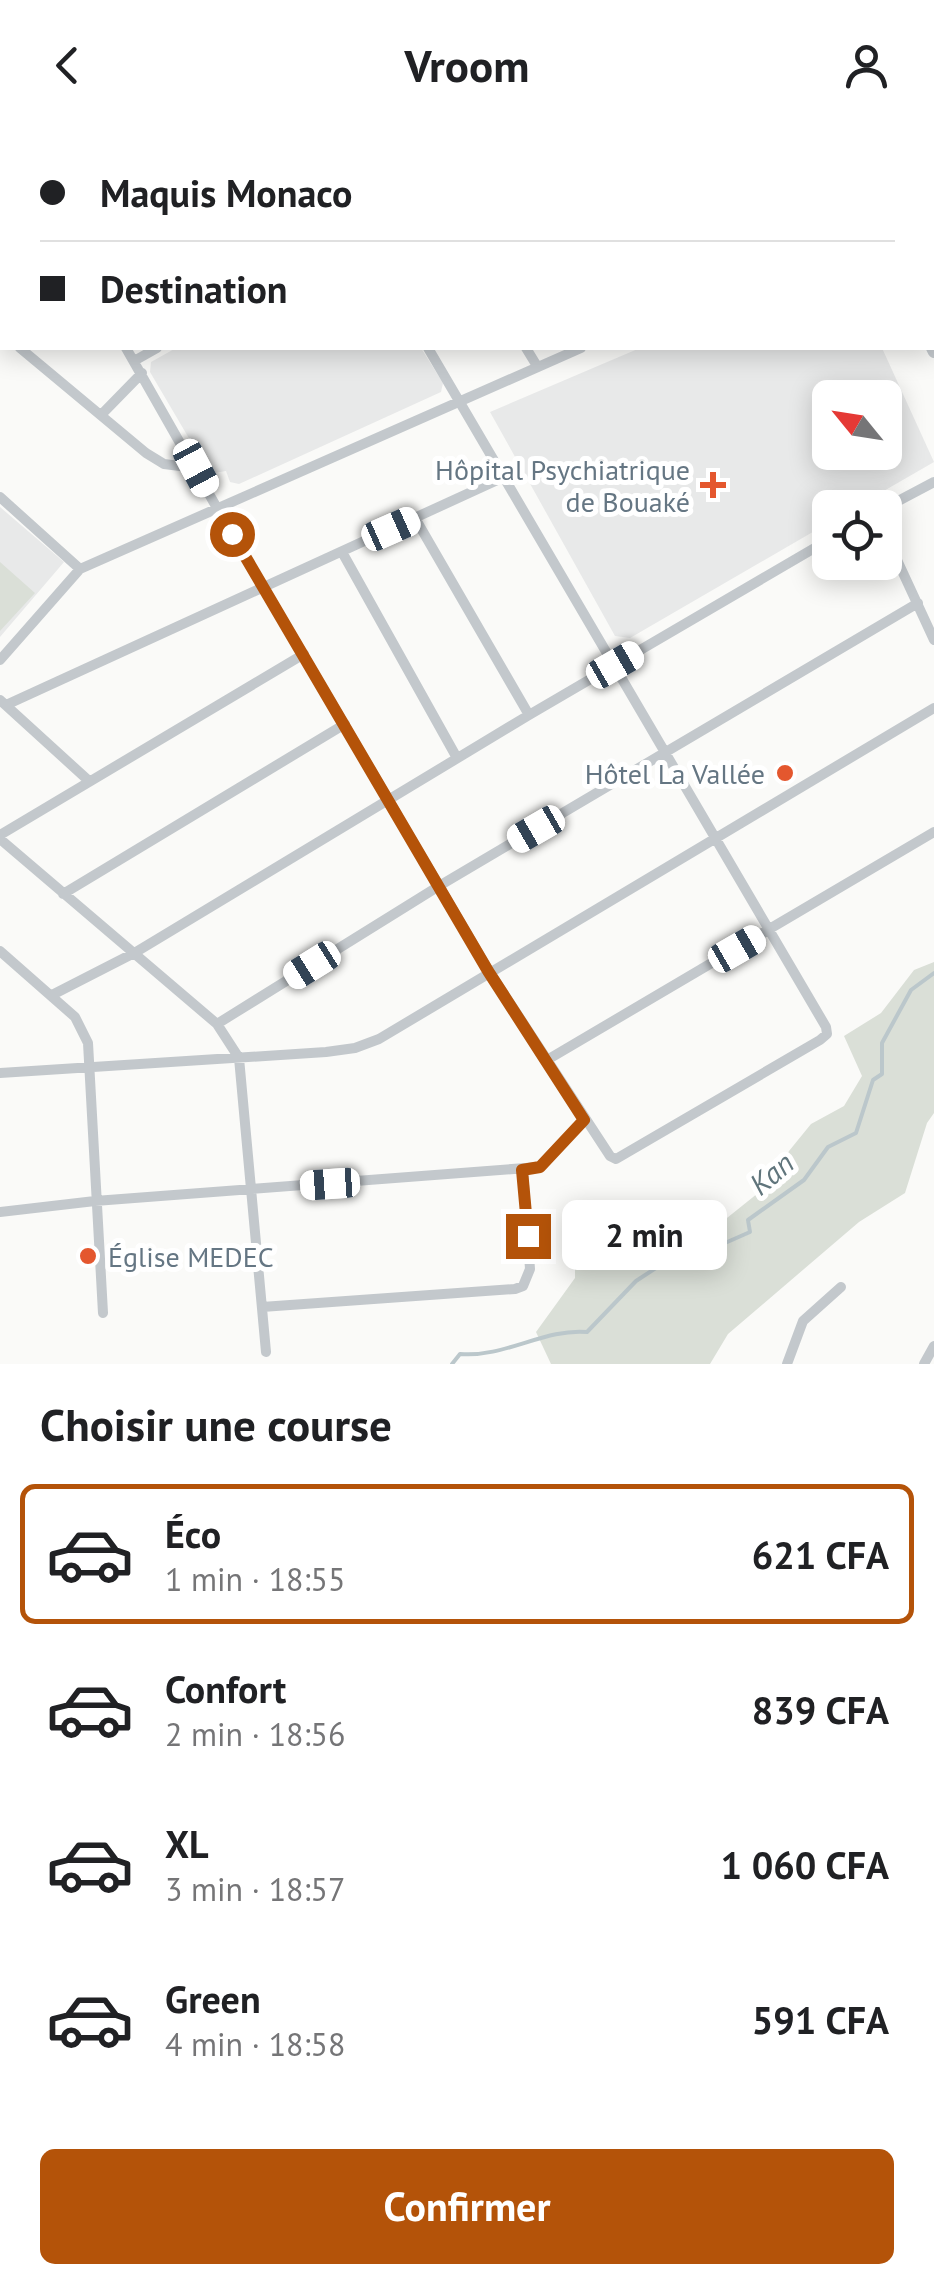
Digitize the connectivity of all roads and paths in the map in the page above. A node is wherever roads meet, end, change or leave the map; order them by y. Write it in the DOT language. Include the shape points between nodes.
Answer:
graph roads {
  1 [pos="22,350"];
  2 [pos="127,350"];
  3 [pos="154,350"];
  4 [pos="429,350"];
  5 [pos="527,350"];
  6 [pos="577,350"];
  7 [pos="134,361"];
  8 [pos="537,366"];
  9 [pos="142,373"];
  10 [pos="456,401"];
  11 [pos="101,415"];
  12 [pos="196,468"];
  13 [pos="504,477"];
  14 [pos="934,482"];
  15 [pos="0,497"];
  16 [pos="902,499"];
  17 [pos="216,508"];
  18 [pos="415,518"];
  19 [pos="812,550"];
  20 [pos="342,552"];
  21 [pos="80,569"];
  22 [pos="902,570"];
  23 [pos="264,586"];
  24 [pos="918,604"];
  25 [pos="934,640"];
  26 [pos="304,654"];
  27 [pos="0,660"];
  28 [pos="615,665"];
  29 [pos="3,702"];
  30 [pos="934,708"];
  31 [pos="529,715"];
  32 [pos="345,724"];
  33 [pos="666,753"];
  34 [pos="457,758"];
  35 [pos="89,781"];
  36 [pos="388,798"];
  37 [pos="934,832"];
  38 [pos="0,837"];
  39 [pos="715,838"];
  40 [pos="439,886"];
  41 [pos="64,894"];
  42 [pos="769,930"];
  43 [pos="0,951"];
  44 [pos="136,952"];
  45 [pos="488,971"];
  46 [pos="52,995"];
  47 [pos="217,1024"];
  48 [pos="239,1058"];
  49 [pos="547,1060"];
  50 [pos="90,1065"];
  51 [pos="0,1073"];
  52 [pos="584,1120"];
  53 [pos="522,1170"];
  54 [pos="254,1190"];
  55 [pos="95,1202"];
  56 [pos="0,1212"];
  57 [pos="841,1287"];
  58 [pos="262,1307"];
  59 [pos="103,1313"];
  60 [pos="934,1346"];
  61 [pos="266,1352"];
  62 [pos="787,1364"];
  63 [pos="924,1364"];
  1 -- 11 [label="street"];
  2 -- 7 [label="street"];
  3 -- 7 [label="street"];
  4 -- 10 [label="street"];
  5 -- 8 [label="street"];
  6 -- 8 [label="street"];
  7 -- 9 [label="street"];
  8 -- 10 [label="street"];
  9 -- 11 [label="street"];
  9 -- 12 [label="street"];
  10 -- 13 [label="street"];
  10 -- 17 [label="street"];
  11 -- 12 [label="street" via="164,464"];
  12 -- 17 [label="street"];
  13 -- 18 [label="street"];
  13 -- 28 [label="street"];
  14 -- 16 [label="street"];
  15 -- 21 [label="street"];
  17 -- 21 [label="street"];
  17 -- 23 [label="street"];
  18 -- 20 [label="street"];
  18 -- 31 [label="street"];
  19 -- 28 [label="street"];
  20 -- 23 [label="street"];
  20 -- 34 [label="street"];
  21 -- 27 [label="street"];
  22 -- 24 [label="street"];
  23 -- 26 [label="street"];
  23 -- 29 [label="street"];
  24 -- 25 [label="street"];
  24 -- 33 [label="street"];
  26 -- 32 [label="street"];
  26 -- 35 [label="street"];
  28 -- 31 [label="street"];
  28 -- 33 [label="street"];
  29 -- 35 [label="street"];
  30 -- 39 [label="street"];
  31 -- 34 [label="street"];
  32 -- 36 [label="street"];
  32 -- 41 [label="street"];
  33 -- 39 [label="street"];
  33 -- 40 [label="street"];
  34 -- 36 [label="street"];
  35 -- 38 [label="street"];
  36 -- 40 [label="street"];
  36 -- 44 [label="street"];
  37 -- 42 [label="street"];
  38 -- 41 [label="street"];
  39 -- 42 [label="street"];
  39 -- 45 [label="street"];
  40 -- 45 [label="street"];
  40 -- 47 [label="street"];
  41 -- 44 [label="street"];
  42 -- 49 [label="street"];
  42 -- 52 [label="street" via="827,1034 616,1159"];
  43 -- 46 [label="street"];
  44 -- 46 [label="street"];
  44 -- 47 [label="street"];
  45 -- 48 [label="street" via="355,1048"];
  45 -- 49 [label="street"];
  46 -- 50 [label="street" via="84,1030"];
  47 -- 48 [label="street"];
  48 -- 50 [label="street"];
  48 -- 54 [label="street"];
  49 -- 52 [label="street"];
  50 -- 51 [label="street"];
  50 -- 55 [label="street"];
  52 -- 53 [label="street" via="540,1167"];
  53 -- 54 [label="street"];
  53 -- 58 [label="street" via="530,1269 523,1286"];
  54 -- 55 [label="street"];
  54 -- 58 [label="street"];
  55 -- 56 [label="street"];
  55 -- 59 [label="street"];
  57 -- 62 [label="street" via="804,1320"];
  58 -- 61 [label="street"];
  60 -- 63 [label="street"];
}
